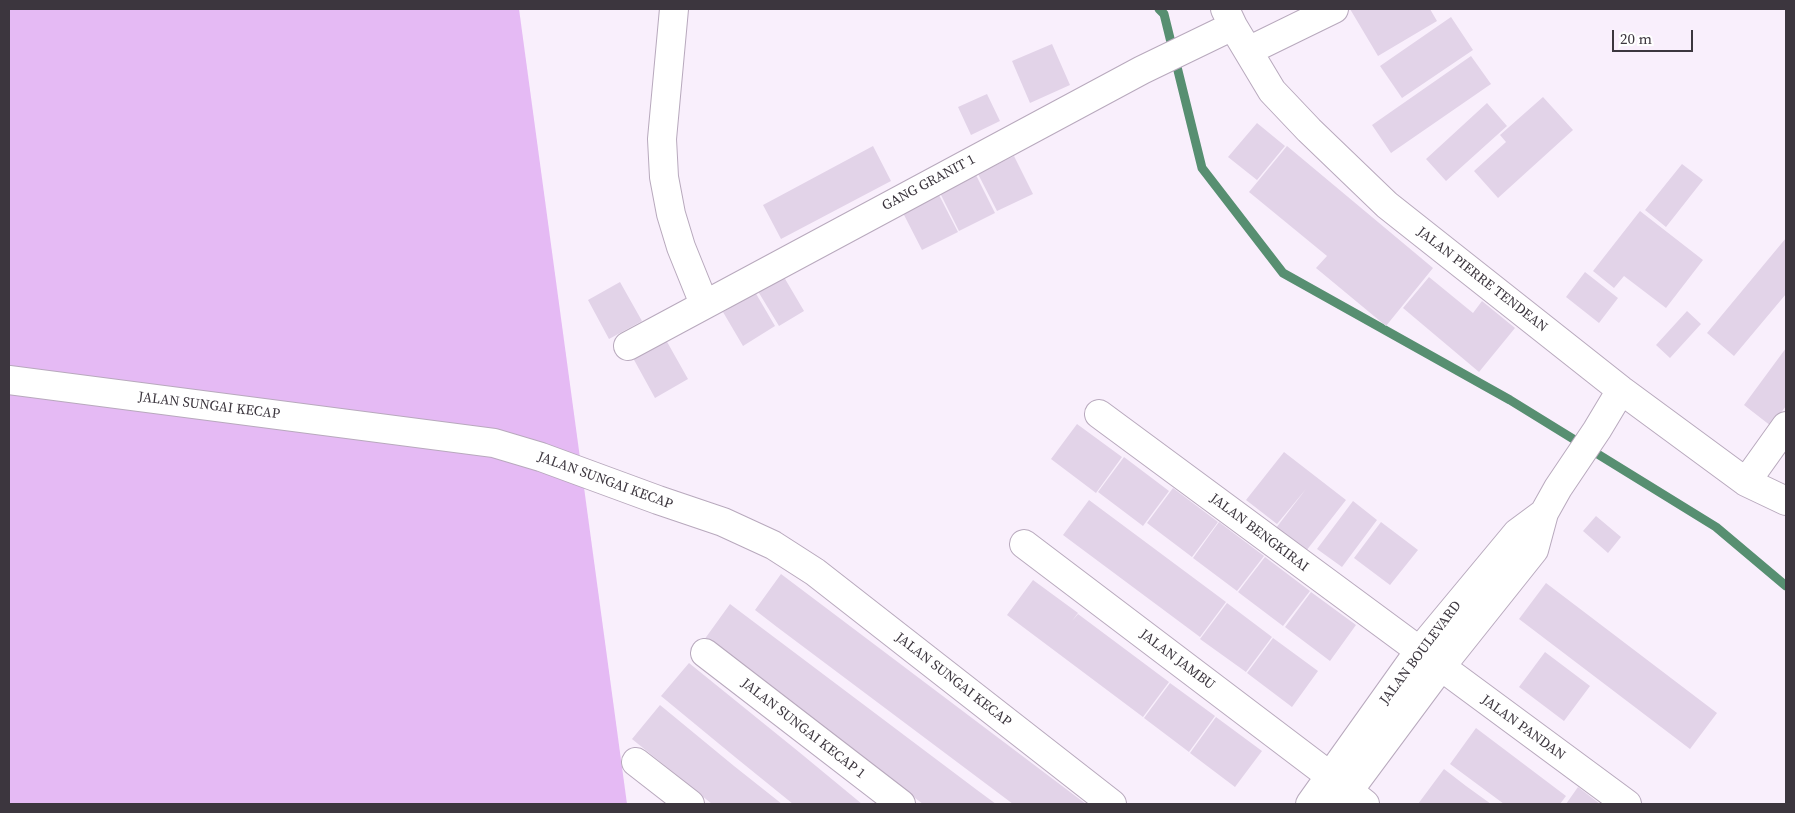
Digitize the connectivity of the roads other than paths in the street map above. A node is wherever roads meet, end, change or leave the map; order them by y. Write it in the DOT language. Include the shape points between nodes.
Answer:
graph roads {
  1 [pos="674,9"];
  2 [pos="1334,9"];
  3 [pos="1229,18"];
  4 [pos="1248,52"];
  5 [pos="704,304"];
  6 [pos="628,346"];
  7 [pos="9,380"];
  8 [pos="1621,390"];
  9 [pos="1099,414"];
  10 [pos="1786,426"];
  11 [pos="1746,482"];
  12 [pos="1786,501"];
  13 [pos="1544,513"];
  14 [pos="1024,544"];
  15 [pos="1419,651"];
  16 [pos="705,653"];
  17 [pos="1440,668"];
  18 [pos="636,762"];
  19 [pos="1346,794"];
  20 [pos="690,804"];
  21 [pos="900,804"];
  22 [pos="1112,804"];
  23 [pos="1310,804"];
  24 [pos="1627,804"];
  1 -- 5 [label="street" via="662,139 664,177 681,247"];
  2 -- 4 [label="street"];
  3 -- 4 [label="street, JALAN PIERRE TENDEAN"];
  3 -- 5 [label="street, GANG GRANIT 1" via="1200,43 1142,70"];
  4 -- 8 [label="street, JALAN PIERRE TENDEAN" via="1272,91 1387,205"];
  5 -- 6 [label="street, GANG GRANIT 1"];
  7 -- 22 [label="street, JALAN SUNGAI KECAP" via="494,443 723,522 773,545 815,572"];
  8 -- 11 [label="street, JALAN PIERRE TENDEAN"];
  8 -- 13 [label="street, JALAN BOULEVARD"];
  9 -- 15 [label="street, JALAN BENGKIRAI"];
  10 -- 11 [label="street"];
  11 -- 12 [label="street, JALAN PIERRE TENDEAN"];
  13 -- 15 [label="street, JALAN BOULEVARD" via="1516,533"];
  13 -- 17 [label="street, JALAN BOULEVARD" via="1534,550"];
  14 -- 19 [label="street, JALAN JAMBU"];
  15 -- 17 [label="street, JALAN PANDAN"];
  15 -- 19 [label="street, JALAN BOULEVARD"];
  16 -- 21 [label="street, JALAN SUNGAI KECAP 1"];
  17 -- 19 [label="street, JALAN BOULEVARD"];
  17 -- 24 [label="street, JALAN PANDAN"];
  18 -- 20 [label="street"];
  19 -- 23 [label="street, JALAN BOULEVARD"];
}
